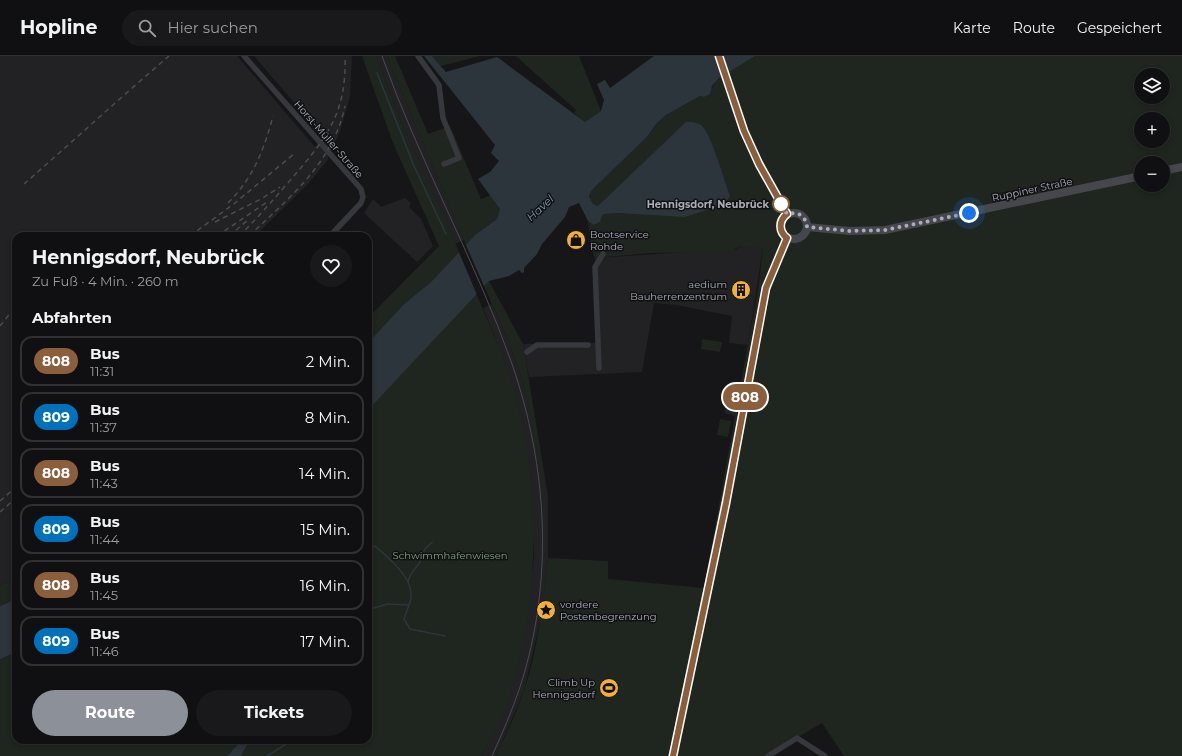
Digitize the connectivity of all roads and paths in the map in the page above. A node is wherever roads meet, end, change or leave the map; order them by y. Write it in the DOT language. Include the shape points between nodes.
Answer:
graph roads {
  1 [pos="244,56"];
  2 [pos="418,56"];
  3 [pos="719,56"];
  4 [pos="444,164"];
  5 [pos="1182,167"];
  6 [pos="1170,170"];
  7 [pos="1134,177"];
  8 [pos="787,214"];
  9 [pos="807,227"];
  10 [pos="334,232"];
  11 [pos="787,238"];
  12 [pos="604,254"];
  13 [pos="588,345"];
  14 [pos="527,352"];
  15 [pos="599,368"];
  16 [pos="673,756"];
  17 [pos="768,756"];
  18 [pos="825,756"];
  1 -- 10 [label="street, Horst-Müller-Straße" via="361,189 362,203"];
  2 -- 4 [label="street" via="439,85 443,118 459,158"];
  3 -- 8 [label="main road" via="744,131"];
  5 -- 6 [label="main road"];
  7 -- 9 [label="main road, Ruppiner Straße" via="885,230 850,231"];
  8 -- 9 [label="main road" via="801,215 807,222"];
  8 -- 11 [label="main road" via="780,225 782,233"];
  9 -- 11 [label="main road" via="800,238"];
  11 -- 16 [label="main road" via="766,288 726,503"];
  12 -- 15 [label="street" via="595,266"];
  13 -- 14 [label="street" via="537,345"];
  17 -- 18 [label="street" via="797,738"];
}
